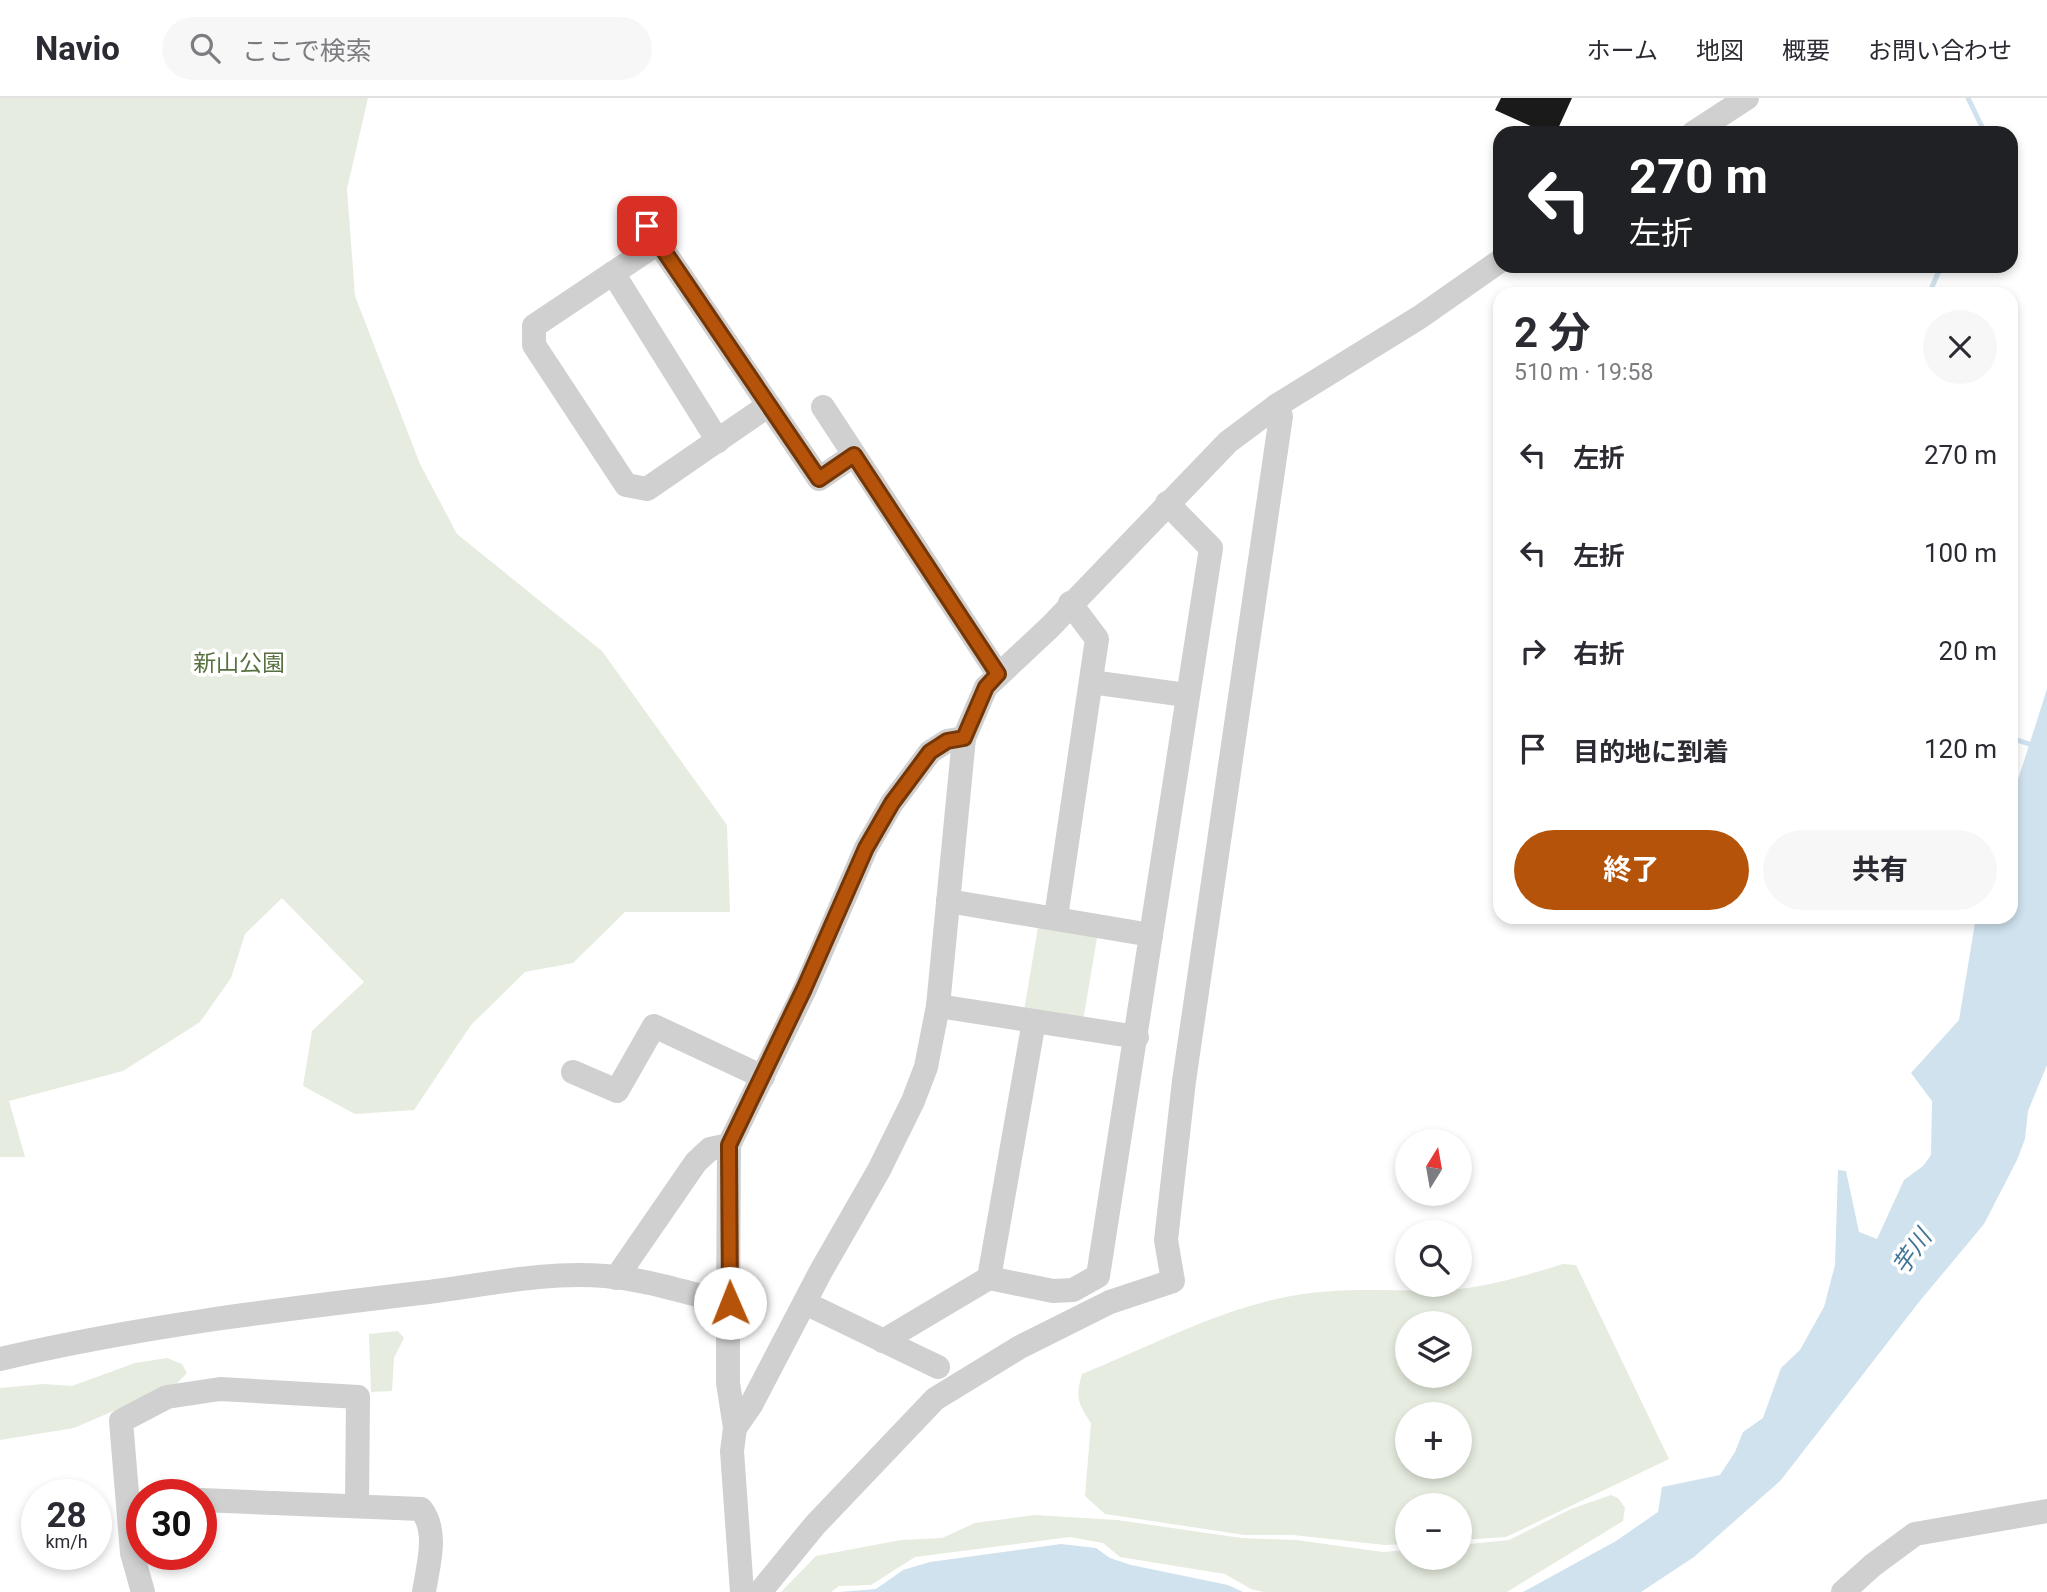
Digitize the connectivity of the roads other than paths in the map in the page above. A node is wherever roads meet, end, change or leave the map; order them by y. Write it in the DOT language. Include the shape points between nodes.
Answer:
graph roads {
  1 [pos="1747,98"];
  2 [pos="1704,126"];
  3 [pos="1493,266"];
  4 [pos="613,273"];
  5 [pos="769,405"];
  6 [pos="1276,406"];
  7 [pos="823,407"];
  8 [pos="718,441"];
  9 [pos="854,455"];
  10 [pos="1167,503"];
  11 [pos="1070,603"];
  12 [pos="998,674"];
  13 [pos="1091,682"];
  14 [pos="1186,695"];
  15 [pos="964,738"];
  16 [pos="948,901"];
  17 [pos="1056,917"];
  18 [pos="1151,935"];
  19 [pos="938,1006"];
  20 [pos="1034,1021"];
  21 [pos="1137,1037"];
  22 [pos="573,1072"];
  23 [pos="763,1077"];
  24 [pos="729,1145"];
  25 [pos="616,1278"];
  26 [pos="989,1278"];
  27 [pos="730,1303"];
  28 [pos="806,1303"];
  29 [pos="883,1340"];
  30 [pos="0,1359"];
  31 [pos="938,1367"];
  32 [pos="735,1428"];
  33 [pos="131,1479"];
  34 [pos="217,1500"];
  35 [pos="357,1504"];
  36 [pos="2047,1511"];
  37 [pos="137,1570"];
  38 [pos="143,1592"];
  39 [pos="424,1592"];
  40 [pos="742,1592"];
  41 [pos="760,1592"];
  42 [pos="1843,1592"];
  1 -- 2 [label="street"];
  3 -- 6 [label="street"];
  4 -- 5 [label="street" via="653,235"];
  4 -- 8 [label="street"];
  4 -- 8 [label="street" via="534,326 534,345 626,485 647,489"];
  5 -- 8 [label="street"];
  5 -- 9 [label="street" via="819,479"];
  6 -- 10 [label="street" via="1228,442"];
  6 -- 41 [label="street" via="1281,416 1181,1107 1166,1240 1173,1281 1110,1302 1020,1347 934,1399 815,1525"];
  7 -- 9 [label="street"];
  9 -- 12 [label="street"];
  10 -- 11 [label="street"];
  10 -- 14 [label="street" via="1211,548"];
  11 -- 12 [label="street"];
  11 -- 13 [label="street" via="1097,639"];
  12 -- 15 [label="street" via="986,687"];
  13 -- 14 [label="street"];
  13 -- 17 [label="street"];
  14 -- 18 [label="street"];
  15 -- 16 [label="street"];
  15 -- 23 [label="street" via="947,741 930,752 892,803 851,879"];
  16 -- 17 [label="street"];
  16 -- 19 [label="street"];
  17 -- 18 [label="street"];
  18 -- 21 [label="street"];
  19 -- 20 [label="street"];
  19 -- 28 [label="street" via="926,1067 913,1101"];
  20 -- 21 [label="street"];
  20 -- 26 [label="street"];
  21 -- 26 [label="street" via="1098,1276 1073,1290 1053,1292"];
  22 -- 23 [label="street" via="617,1091 653,1026"];
  23 -- 24 [label="street"];
  24 -- 25 [label="street" via="710,1149 696,1162"];
  24 -- 27 [label="street"];
  25 -- 27 [label="street"];
  25 -- 30 [label="street" via="541,1275 203,1319 98,1336"];
  26 -- 29 [label="street"];
  27 -- 32 [label="street" via="728,1383"];
  28 -- 29 [label="street"];
  28 -- 32 [label="street"];
  29 -- 31 [label="street"];
  32 -- 40 [label="street" via="732,1451"];
  33 -- 35 [label="street" via="121,1420 167,1397 220,1389 358,1397"];
  34 -- 35 [label="street"];
  35 -- 39 [label="street" via="421,1508 428,1518 432,1543"];
  36 -- 42 [label="street" via="1915,1534"];
  37 -- 38 [label="street"];
}
